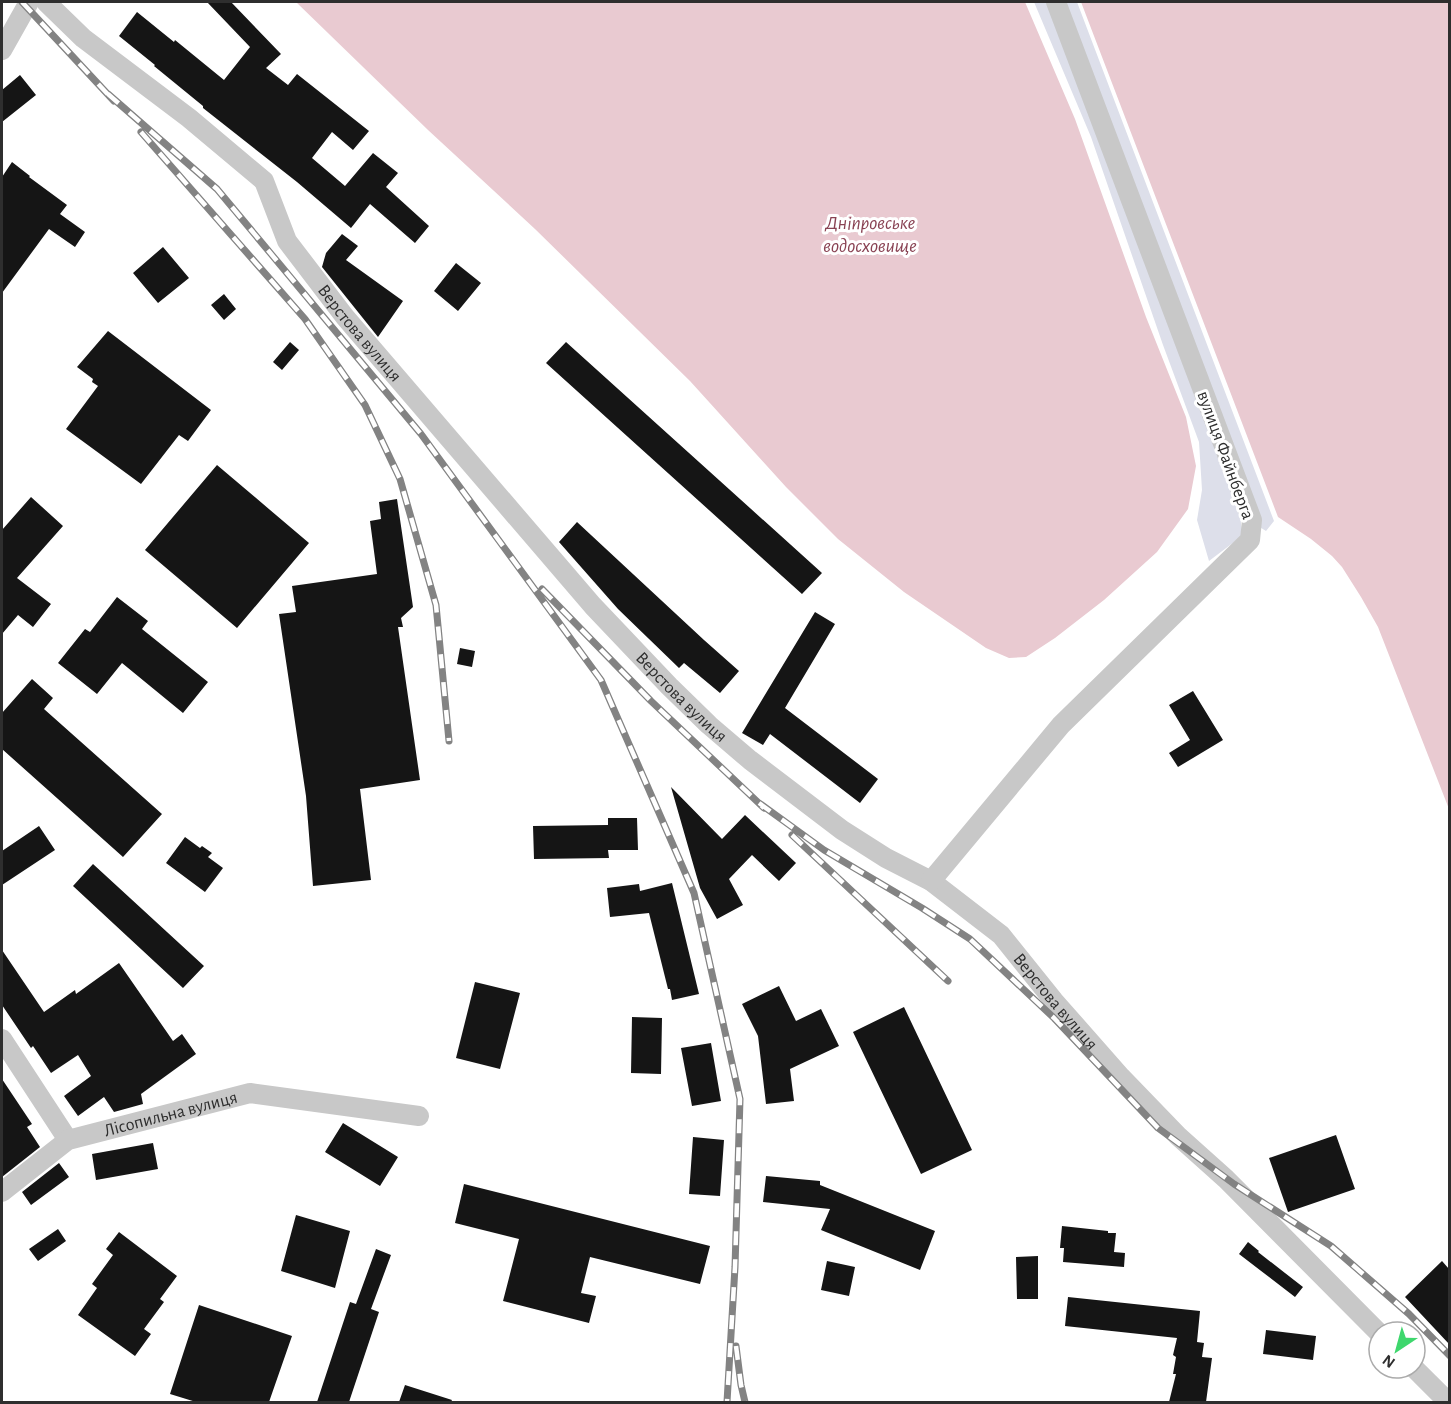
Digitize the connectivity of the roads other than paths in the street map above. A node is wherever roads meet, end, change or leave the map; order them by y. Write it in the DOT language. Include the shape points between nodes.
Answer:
graph roads {
  1 [pos="29,2"];
  2 [pos="46,2"];
  3 [pos="1056,2"];
  4 [pos="2,50"];
  5 [pos="931,881"];
  6 [pos="2,1039"];
  7 [pos="419,1116"];
  8 [pos="68,1140"];
  9 [pos="2,1192"];
  10 [pos="1367,1321"];
  11 [pos="1426,1380"];
  12 [pos="1448,1402"];
  1 -- 4 [label="street"];
  2 -- 5 [label="street, Верстова вулиця" via="82,38 189,118 264,181 287,241 345,317 593,606 669,686 750,760 842,830"];
  3 -- 5 [label="street, вулиця Файнберга" via="1252,520 1250,540 1061,725"];
  5 -- 10 [label="street, Верстова вулиця" via="1000,935 1120,1077"];
  6 -- 8 [label="street"];
  7 -- 8 [label="street, Лісопильна вулиця" via="250,1094"];
  8 -- 9 [label="street, Лісопильна вулиця"];
  11 -- 12 [label="street"];
}
